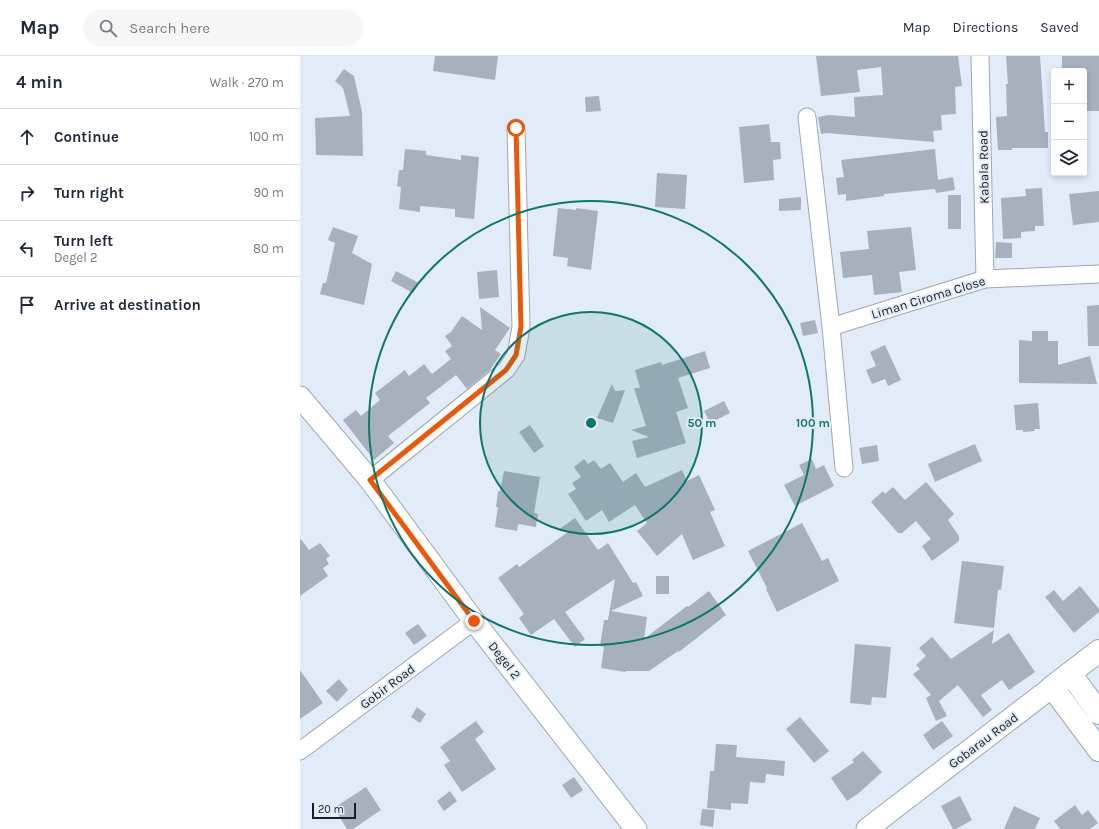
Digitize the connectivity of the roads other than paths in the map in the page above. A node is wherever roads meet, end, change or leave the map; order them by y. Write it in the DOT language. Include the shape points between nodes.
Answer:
graph roads {
  1 [pos="980,56"];
  2 [pos="807,118"];
  3 [pos="516,128"];
  4 [pos="1099,274"];
  5 [pos="985,278"];
  6 [pos="832,327"];
  7 [pos="300,397"];
  8 [pos="844,468"];
  9 [pos="370,480"];
  10 [pos="474,621"];
  11 [pos="1099,652"];
  12 [pos="1070,674"];
  13 [pos="1052,687"];
  14 [pos="1099,713"];
  15 [pos="1099,750"];
  16 [pos="300,752"];
  17 [pos="636,829"];
  18 [pos="867,829"];
  1 -- 5 [label="street, Kabala Road"];
  2 -- 6 [label="street"];
  3 -- 9 [label="street" via="521,327 516,355 506,370"];
  4 -- 5 [label="street, Liman Ciroma Close"];
  5 -- 6 [label="street, Liman Ciroma Close"];
  6 -- 8 [label="street"];
  7 -- 9 [label="street, Degel 2"];
  9 -- 10 [label="street, Degel 2"];
  10 -- 16 [label="street, Gobir Road"];
  10 -- 17 [label="street, Degel 2"];
  11 -- 12 [label="main road, Gobarau Road"];
  12 -- 13 [label="main road, Gobarau Road"];
  12 -- 14 [label="main road"];
  13 -- 15 [label="main road"];
  13 -- 18 [label="street, Gobarau Road"];
}
